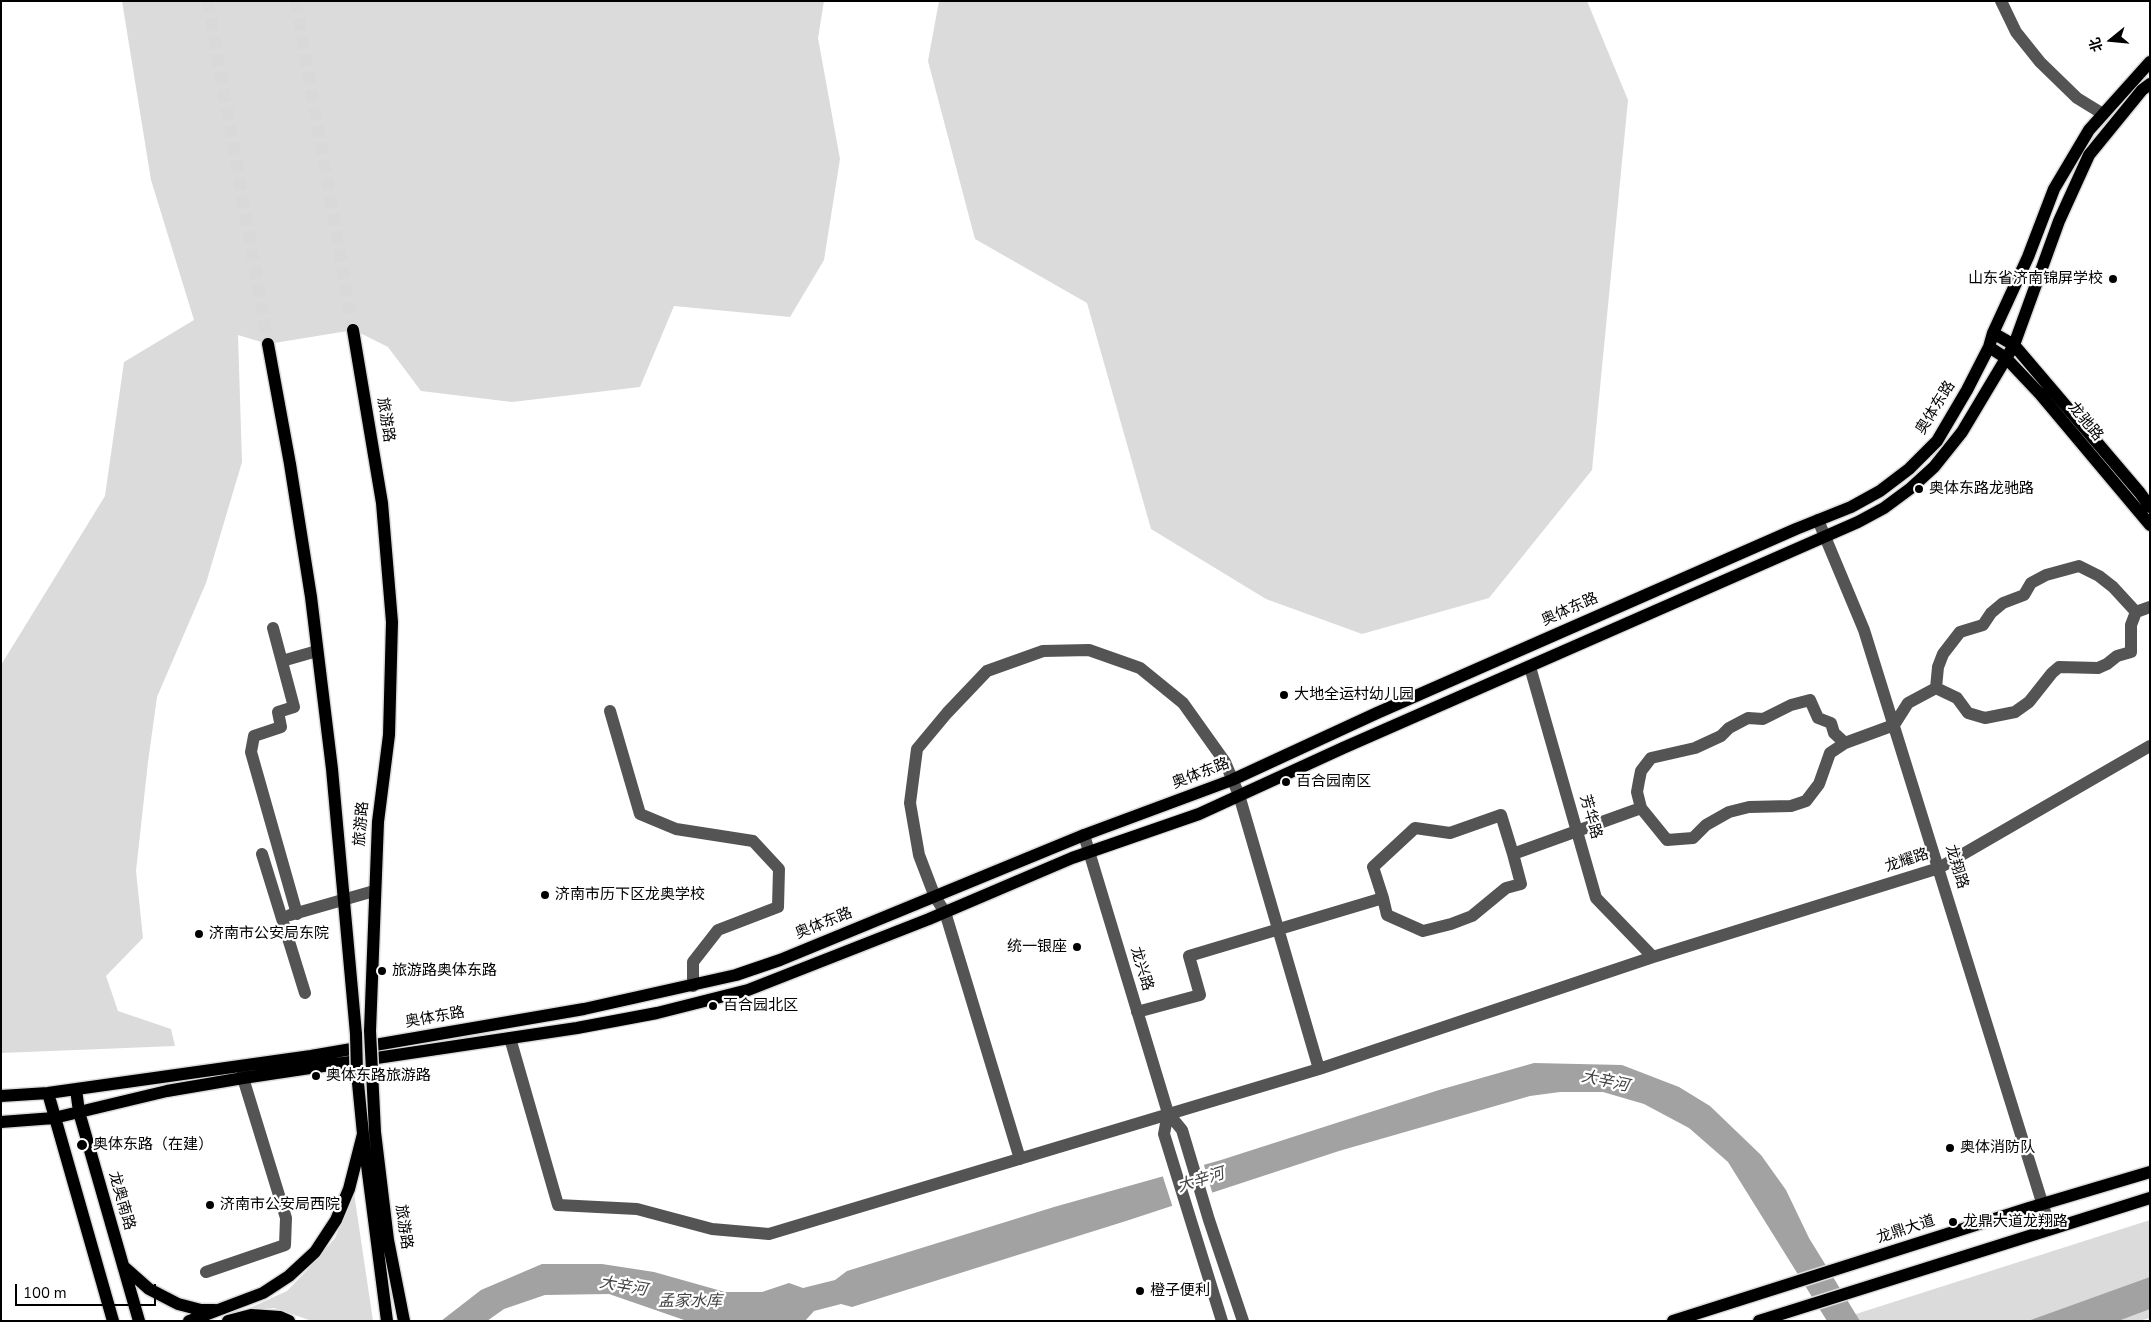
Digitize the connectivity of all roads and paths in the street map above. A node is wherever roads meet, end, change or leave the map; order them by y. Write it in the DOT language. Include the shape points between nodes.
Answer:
graph roads {
  1 [pos="2001,1"];
  2 [pos="2150,62"];
  3 [pos="2150,84"];
  4 [pos="2103,114"];
  5 [pos="354,330"];
  6 [pos="1993,333"];
  7 [pos="268,344"];
  8 [pos="2014,345"];
  9 [pos="1989,347"];
  10 [pos="2006,358"];
  11 [pos="2150,507"];
  12 [pos="1818,520"];
  13 [pos="2150,525"];
  14 [pos="1826,537"];
  15 [pos="2150,607"];
  16 [pos="2136,612"];
  17 [pos="273,628"];
  18 [pos="317,651"];
  19 [pos="282,662"];
  20 [pos="1530,666"];
  21 [pos="1936,688"];
  22 [pos="610,712"];
  23 [pos="1894,725"];
  24 [pos="1845,743"];
  25 [pos="2150,746"];
  26 [pos="1232,780"];
  27 [pos="1239,796"];
  28 [pos="1641,808"];
  29 [pos="1577,832"];
  30 [pos="1084,835"];
  31 [pos="1089,853"];
  32 [pos="262,854"];
  33 [pos="1513,854"];
  34 [pos="1939,868"];
  35 [pos="374,891"];
  36 [pos="935,897"];
  37 [pos="1383,898"];
  38 [pos="344,899"];
  39 [pos="945,912"];
  40 [pos="297,914"];
  41 [pos="282,918"];
  42 [pos="1653,957"];
  43 [pos="693,986"];
  44 [pos="305,993"];
  45 [pos="1137,1012"];
  46 [pos="510,1038"];
  47 [pos="1319,1069"];
  48 [pos="243,1072"];
  49 [pos="76,1089"];
  50 [pos="48,1093"];
  51 [pos="1,1096"];
  52 [pos="79,1112"];
  53 [pos="1168,1113"];
  54 [pos="54,1118"];
  55 [pos="1,1122"];
  56 [pos="363,1134"];
  57 [pos="1020,1159"];
  58 [pos="2150,1172"];
  59 [pos="2150,1198"];
  60 [pos="2042,1204"];
  61 [pos="2050,1228"];
  62 [pos="122,1266"];
  63 [pos="206,1272"];
  64 [pos="225,1315"];
  65 [pos="1767,1320"];
  66 [pos="113,1321"];
  67 [pos="139,1321"];
  68 [pos="189,1321"];
  69 [pos="289,1321"];
  70 [pos="387,1321"];
  71 [pos="404,1321"];
  72 [pos="1222,1321"];
  73 [pos="1243,1321"];
  74 [pos="1673,1321"];
  1 -- 4 [label="street" via="2016,32 2040,62 2078,98"];
  2 -- 4 [label="main road, 奥体东路"];
  3 -- 8 [label="main road" via="2089,155 2059,220"];
  4 -- 6 [label="main road, 奥体东路" via="2089,130 2054,189 2028,257"];
  5 -- 35 [label="main road, 旅游路" via="382,503 392,622 389,735 378,822"];
  6 -- 8 [label="main road, 龙驰路"];
  6 -- 9 [label="main road, 奥体东路"];
  7 -- 18 [label="main road, 旅游路" via="290,464"];
  8 -- 10 [label="main road"];
  8 -- 11 [label="main road, 龙驰路"];
  9 -- 10 [label="main road, 龙驰路"];
  9 -- 12 [label="main road, 奥体东路" via="1937,441 1910,469 1880,491"];
  10 -- 13 [label="main road, 龙驰路"];
  10 -- 14 [label="main road" via="1962,432 1934,468 1884,508"];
  12 -- 14 [label="street, 龙翔路"];
  12 -- 26 [label="main road, 奥体东路"];
  14 -- 20 [label="main road"];
  14 -- 23 [label="street, 龙翔路" via="1864,630"];
  15 -- 16 [label="street"];
  16 -- 21 [label="street" via="2131,625 2131,652 2117,656 2098,668 2060,668 2052,672 2028,702 2015,712 1985,718 1968,713 1957,698"];
  16 -- 21 [label="street" via="2113,587 2079,566 2046,575 2031,583 2024,595 2003,603 1983,625 1960,632 1943,654"];
  17 -- 19 [label="street"];
  18 -- 19 [label="street"];
  18 -- 38 [label="main road, 旅游路"];
  19 -- 40 [label="street" via="294,706 278,712 281,727 254,736 251,752"];
  20 -- 27 [label="main road"];
  20 -- 29 [label="street, 芳华路"];
  21 -- 23 [label="street" via="1908,703"];
  22 -- 43 [label="street" via="640,814 676,829 753,841 779,869 778,907 718,930 693,962"];
  23 -- 24 [label="street"];
  23 -- 34 [label="street, 龙翔路"];
  24 -- 28 [label="street" via="1830,753 1819,784 1806,801 1791,806 1749,806 1729,812 1706,825 1693,838 1667,840"];
  24 -- 28 [label="street" via="1834,733 1831,724 1818,718 1810,700 1763,719 1748,718 1695,748 1651,758 1641,771 1639,781 1637,792"];
  25 -- 34 [label="street, 龙耀路"];
  26 -- 27 [label="street"];
  26 -- 30 [label="main road, 奥体东路"];
  26 -- 36 [label="street" via="1226,762 1183,703 1140,668 1089,650 1043,652 987,671 917,749 910,803 919,855"];
  27 -- 31 [label="main road" via="1199,814"];
  27 -- 47 [label="street"];
  28 -- 29 [label="street"];
  29 -- 33 [label="street"];
  29 -- 42 [label="street, 芳华路" via="1596,898"];
  30 -- 31 [label="street, 龙兴路"];
  30 -- 36 [label="main road, 奥体东路"];
  31 -- 39 [label="main road"];
  31 -- 45 [label="street, 龙兴路"];
  32 -- 41 [label="street"];
  33 -- 37 [label="street" via="1521,884 1506,888 1472,916 1451,924 1423,931 1387,915"];
  33 -- 37 [label="street" via="1501,815 1450,832 1415,828 1373,867"];
  34 -- 42 [label="street, 龙耀路"];
  34 -- 60 [label="street, 龙翔路"];
  35 -- 38 [label="street"];
  35 -- 71 [label="main road, 旅游路, bridge" via="370,1031 375,1132 387,1230"];
  36 -- 39 [label="street"];
  36 -- 43 [label="main road, 奥体东路" via="780,960"];
  37 -- 45 [label="street" via="1189,956 1200,995"];
  38 -- 40 [label="street"];
  38 -- 56 [label="main road, 旅游路, bridge"];
  39 -- 46 [label="main road" via="748,990 657,1013"];
  39 -- 57 [label="street"];
  40 -- 41 [label="street"];
  41 -- 44 [label="street"];
  42 -- 47 [label="street, 龙耀路"];
  43 -- 48 [label="main road, 奥体东路"];
  45 -- 53 [label="street, 龙兴路"];
  46 -- 48 [label="main road"];
  46 -- 57 [label="street, 龙耀路" via="558,1205 637,1209 712,1229 769,1234"];
  47 -- 53 [label="street, 龙耀路"];
  48 -- 49 [label="main road, 奥体东路" via="218,1068"];
  48 -- 52 [label="main road"];
  48 -- 63 [label="street" via="286,1218 285,1245"];
  49 -- 50 [label="main road, 奥体东路"];
  49 -- 52 [label="main road, 龙奥南路"];
  50 -- 51 [label="main road, 奥体东路"];
  50 -- 54 [label="main road"];
  52 -- 54 [label="main road"];
  52 -- 62 [label="main road, 龙奥南路"];
  53 -- 57 [label="street, 龙耀路"];
  53 -- 72 [label="street, 龙兴路" via="1164,1134"];
  53 -- 73 [label="street, 龙兴路" via="1182,1130"];
  54 -- 55 [label="main road"];
  54 -- 66 [label="main road"];
  56 -- 64 [label="main road" via="349,1190 336,1220 315,1252 289,1276"];
  56 -- 70 [label="main road, 旅游路"];
  58 -- 60 [label="main road, 龙鼎大道"];
  59 -- 61 [label="main road"];
  60 -- 61 [label="street, 龙翔路"];
  60 -- 74 [label="main road, 龙鼎大道"];
  61 -- 65 [label="main road"];
  62 -- 64 [label="main road" via="149,1289 178,1304"];
  62 -- 67 [label="main road, 龙奥南路"];
  64 -- 68 [label="main road"];
  64 -- 69 [label="main road" via="280,1317"];
}
